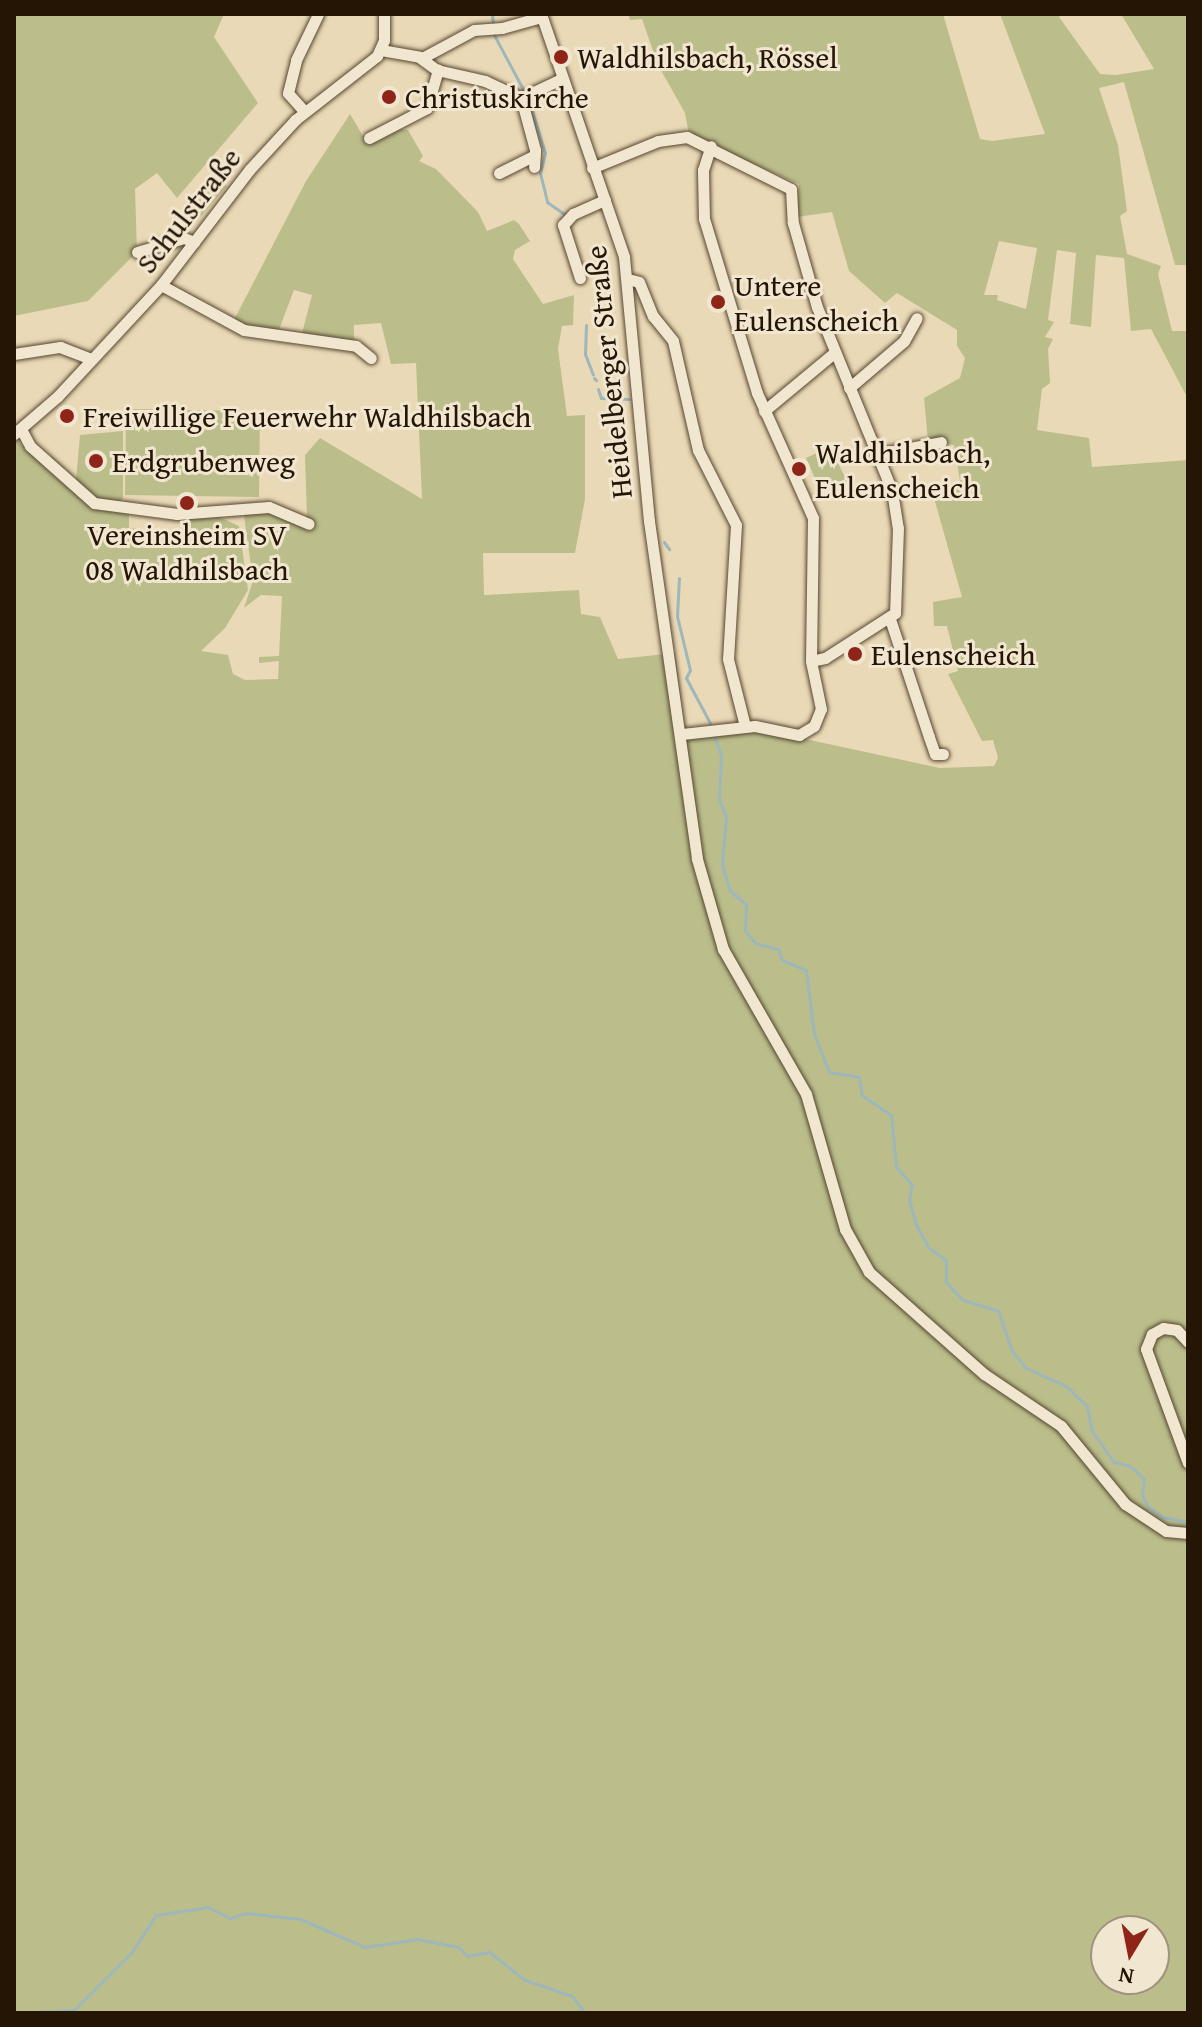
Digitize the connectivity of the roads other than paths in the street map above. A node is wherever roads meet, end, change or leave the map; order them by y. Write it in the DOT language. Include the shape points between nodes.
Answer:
graph roads {
  1 [pos="318,14"];
  2 [pos="384,14"];
  3 [pos="541,15"];
  4 [pos="381,50"];
  5 [pos="422,58"];
  6 [pos="438,70"];
  7 [pos="561,79"];
  8 [pos="521,98"];
  9 [pos="304,111"];
  10 [pos="369,138"];
  11 [pos="711,146"];
  12 [pos="592,168"];
  13 [pos="499,173"];
  14 [pos="605,200"];
  15 [pos="194,242"];
  16 [pos="137,252"];
  17 [pos="580,278"];
  18 [pos="628,279"];
  19 [pos="161,285"];
  20 [pos="917,318"];
  21 [pos="835,352"];
  22 [pos="14,354"];
  23 [pos="371,358"];
  24 [pos="91,359"];
  25 [pos="849,388"];
  26 [pos="764,411"];
  27 [pos="17,431"];
  28 [pos="941,442"];
  29 [pos="877,454"];
  30 [pos="309,524"];
  31 [pos="890,619"];
  32 [pos="811,661"];
  33 [pos="745,726"];
  34 [pos="682,734"];
  35 [pos="943,754"];
  36 [pos="1188,1342"];
  37 [pos="1188,1463"];
  38 [pos="1188,1533"];
  1 -- 9 [label="street" via="296,60 288,92"];
  2 -- 4 [label="street"];
  3 -- 5 [label="street" via="447,41"];
  3 -- 7 [label="street, Heidelberger Straße"];
  4 -- 5 [label="street"];
  4 -- 9 [label="street, Schulstraße"];
  5 -- 6 [label="street"];
  6 -- 8 [label="street" via="485,81"];
  6 -- 10 [label="street" via="427,108"];
  7 -- 8 [label="street"];
  7 -- 12 [label="street, Heidelberger Straße"];
  8 -- 13 [label="street" via="535,161"];
  9 -- 15 [label="street, Schulstraße" via="250,169"];
  11 -- 12 [label="street" via="672,137"];
  11 -- 21 [label="street" via="791,189 796,235"];
  11 -- 26 [label="street" via="703,166 703,213"];
  12 -- 14 [label="street, Heidelberger Straße"];
  14 -- 17 [label="street" via="573,214 563,226"];
  14 -- 18 [label="street, Heidelberger Straße"];
  15 -- 16 [label="street" via="177,240"];
  15 -- 19 [label="street, Schulstraße"];
  18 -- 33 [label="street" via="639,282 653,316 673,341 698,450 735,522 728,659"];
  18 -- 34 [label="street, Heidelberger Straße" via="646,504"];
  19 -- 23 [label="street" via="244,330 356,346"];
  19 -- 24 [label="street, Schulstraße"];
  20 -- 25 [label="street" via="904,341"];
  21 -- 25 [label="street"];
  21 -- 26 [label="street"];
  22 -- 24 [label="street" via="58,347"];
  24 -- 27 [label="street, Schulstraße"];
  25 -- 29 [label="street"];
  26 -- 32 [label="street" via="813,518"];
  27 -- 30 [label="street" via="94,503 183,514 269,507"];
  28 -- 29 [label="street"];
  29 -- 31 [label="street" via="898,523 896,609"];
  31 -- 32 [label="street"];
  31 -- 35 [label="street" via="935,754"];
  32 -- 33 [label="street" via="821,707 813,728 799,735"];
  33 -- 34 [label="street"];
  34 -- 38 [label="street, Heidelberger Straße" via="697,859 714,924 734,972 806,1094 843,1224 858,1258 880,1284 984,1374 1061,1426 1118,1498 1166,1531"];
  36 -- 37 [label="street" via="1177,1330 1163,1328 1150,1336 1146,1349"];
}
